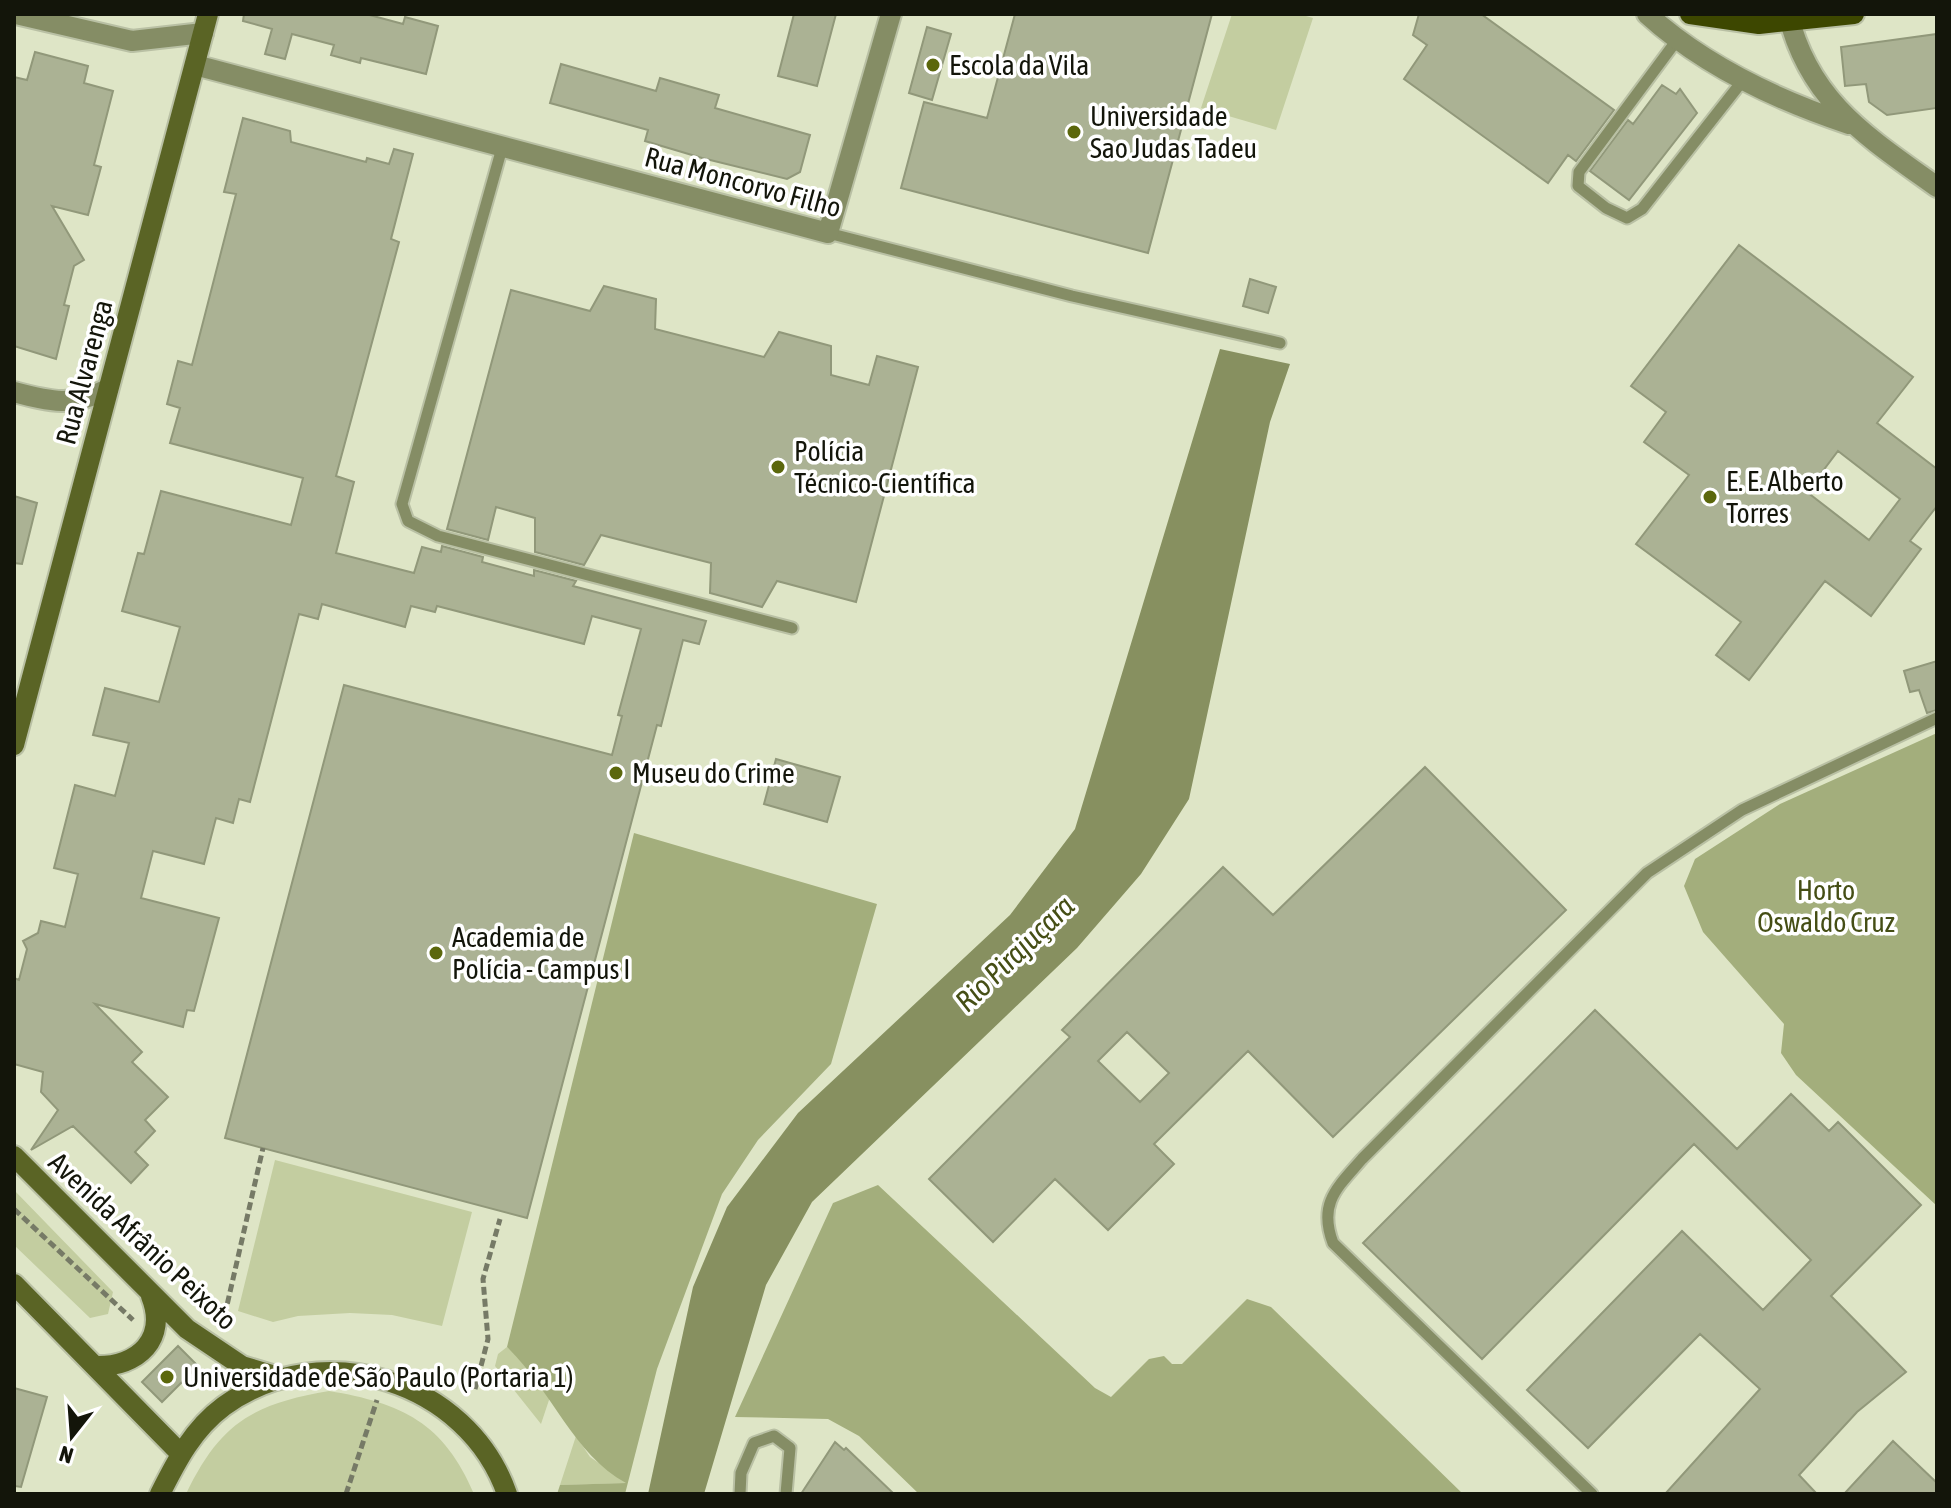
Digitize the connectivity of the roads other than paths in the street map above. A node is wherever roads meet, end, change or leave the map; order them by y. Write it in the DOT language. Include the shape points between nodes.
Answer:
graph roads {
  1 [pos="16,14"];
  2 [pos="891,14"];
  3 [pos="1647,14"];
  4 [pos="1690,14"];
  5 [pos="1854,14"];
  6 [pos="1790,19"];
  7 [pos="205,23"];
  8 [pos="1677,40"];
  9 [pos="195,65"];
  10 [pos="1744,79"];
  11 [pos="1849,124"];
  12 [pos="502,148"];
  13 [pos="1937,187"];
  14 [pos="828,233"];
  15 [pos="1280,343"];
  16 [pos="108,389"];
  17 [pos="14,392"];
  18 [pos="792,628"];
  19 [pos="1937,718"];
  20 [pos="14,745"];
  21 [pos="14,1156"];
  22 [pos="14,1284"];
  23 [pos="150,1292"];
  24 [pos="96,1366"];
  25 [pos="282,1378"];
  26 [pos="180,1453"];
  27 [pos="160,1494"];
  28 [pos="507,1494"];
  29 [pos="740,1494"];
  30 [pos="786,1494"];
  31 [pos="1592,1494"];
  1 -- 7 [label="street" via="132,41"];
  2 -- 14 [label="street"];
  3 -- 8 [label="street"];
  4 -- 6 [label="main road" via="1759,24"];
  5 -- 6 [label="main road"];
  6 -- 11 [label="street" via="1815,82"];
  7 -- 9 [label="main road, Rua Alvarenga"];
  8 -- 10 [label="street"];
  8 -- 10 [label="lane" via="1579,172 1578,186 1606,208 1627,218 1642,209"];
  9 -- 12 [label="street, Rua Moncorvo Filho"];
  9 -- 16 [label="main road, Rua Alvarenga"];
  10 -- 11 [label="street"];
  11 -- 13 [label="street"];
  12 -- 14 [label="street, Rua Moncorvo Filho"];
  12 -- 18 [label="lane" via="402,504 408,521 438,536"];
  14 -- 15 [label="lane, Rua Moncorvo Filho"];
  16 -- 17 [label="street" via="66,403"];
  16 -- 20 [label="main road, Rua Alvarenga"];
  19 -- 31 [label="lane" via="1742,810 1647,873 1333,1192 1325,1221 1333,1243"];
  21 -- 23 [label="main road, Avenida Afrânio Peixoto"];
  22 -- 24 [label="main road"];
  23 -- 24 [label="main road" via="157,1325 150,1340 132,1362"];
  23 -- 25 [label="main road, Avenida Afrânio Peixoto" via="221,1354"];
  24 -- 26 [label="main road"];
  25 -- 26 [label="main road" via="224,1406"];
  25 -- 28 [label="main road" via="350,1371 398,1382 441,1405 485,1450"];
  26 -- 27 [label="main road"];
  29 -- 30 [label="lane" via="741,1473 754,1443 774,1436 790,1448"];
}
